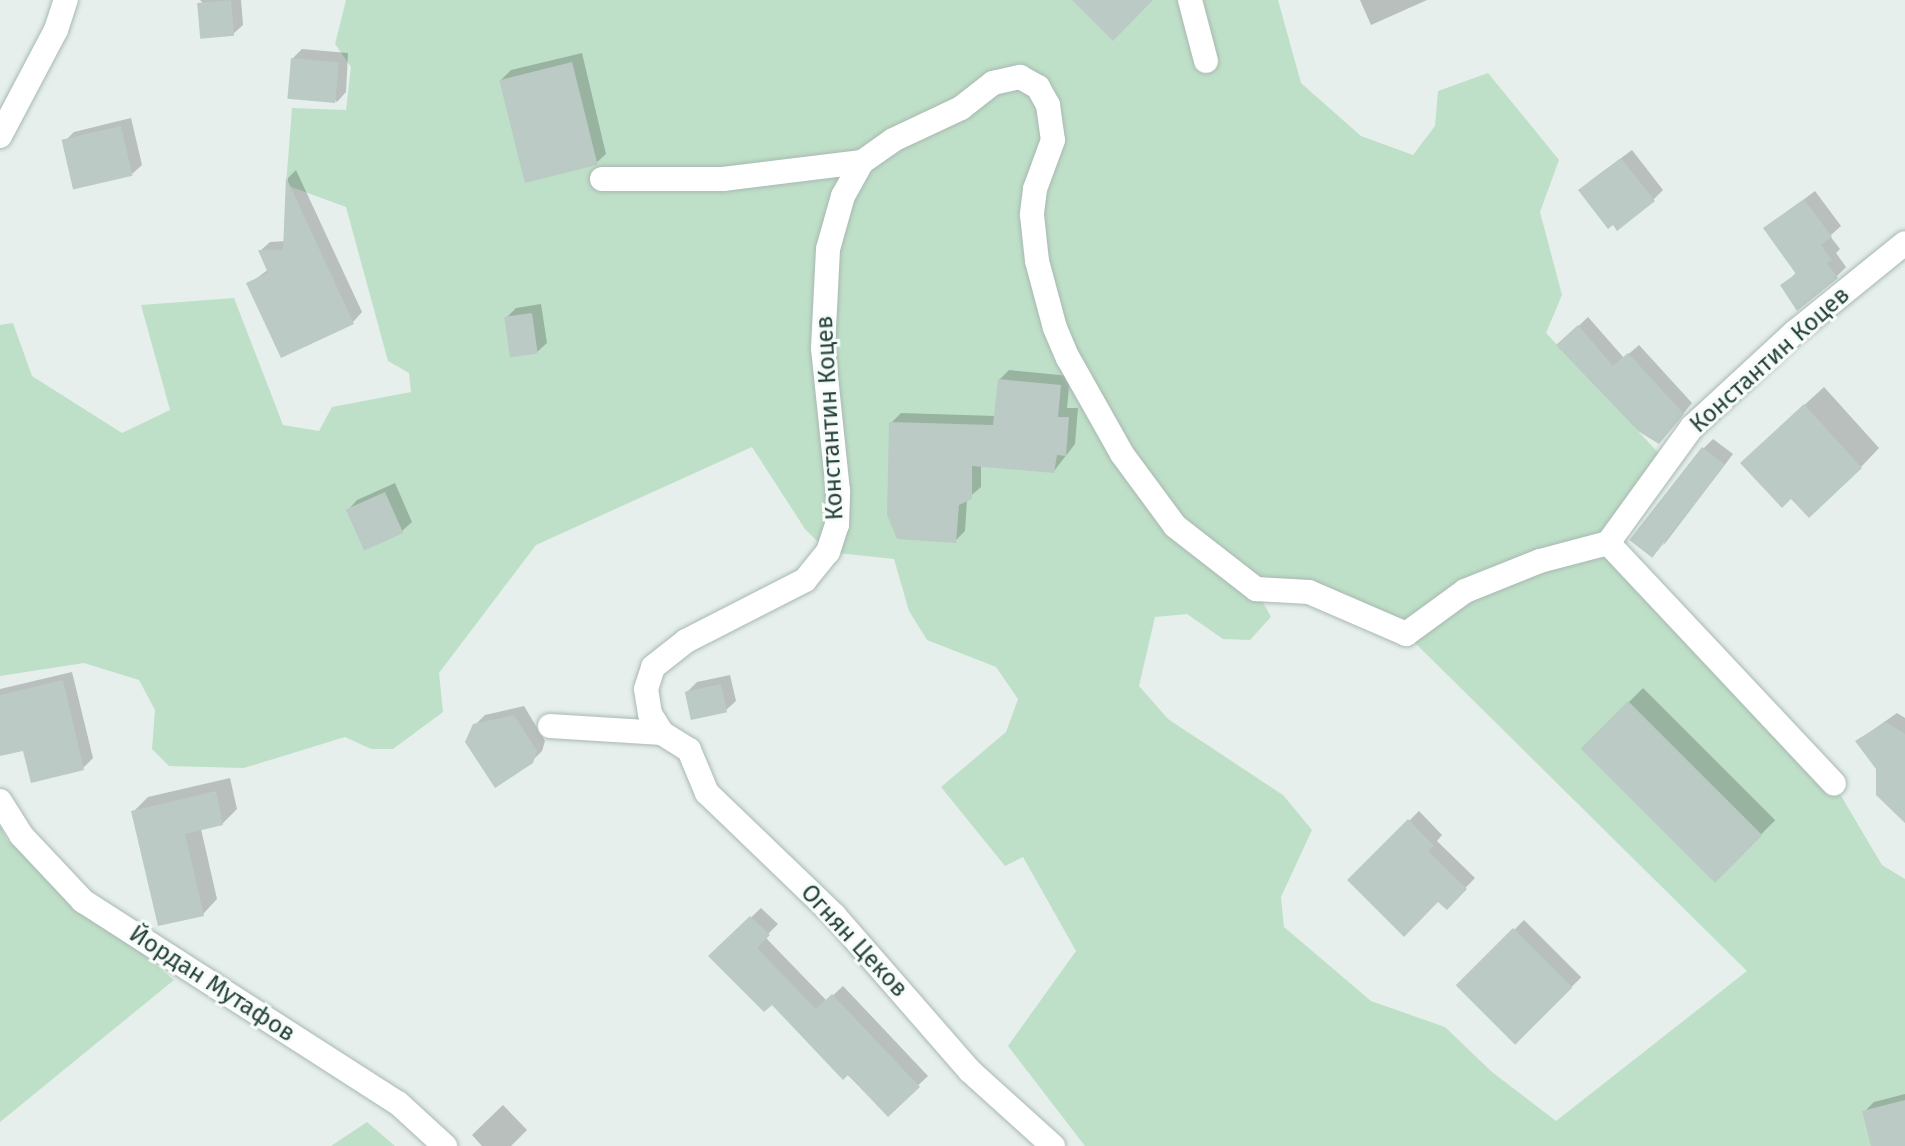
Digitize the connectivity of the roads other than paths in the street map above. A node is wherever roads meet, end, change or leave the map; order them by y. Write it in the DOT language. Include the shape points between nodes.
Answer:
graph roads {
  1 [pos="66,0"];
  2 [pos="1190,0"];
  3 [pos="1206,61"];
  4 [pos="0,136"];
  5 [pos="862,162"];
  6 [pos="602,179"];
  7 [pos="1905,243"];
  8 [pos="1608,543"];
  9 [pos="550,726"];
  10 [pos="662,733"];
  11 [pos="1834,784"];
  12 [pos="0,801"];
  13 [pos="445,1146"];
  14 [pos="1053,1146"];
  1 -- 4 [label="street" via="56,30"];
  2 -- 3 [label="street"];
  5 -- 6 [label="street" via="723,179"];
  5 -- 8 [label="street, Константин Коцев" via="893,140 961,108 993,83 1020,77 1038,87 1048,105 1053,140 1035,189 1033,239 1055,328 1122,454 1175,526 1256,589 1309,592 1406,634 1465,591 1540,561"];
  5 -- 10 [label="street, Константин Коцев" via="843,196 828,249 823,348 838,491 837,525 828,552 805,580 686,641 653,667 646,689 650,714"];
  7 -- 8 [label="street, Константин Коцев" via="1784,342 1692,427"];
  8 -- 11 [label="street"];
  9 -- 10 [label="street"];
  10 -- 14 [label="street, Огнян Цеков" via="689,750 707,793 835,916 970,1071"];
  12 -- 13 [label="street, Йордан Мутафов" via="21,835 83,901 398,1103"];
}
